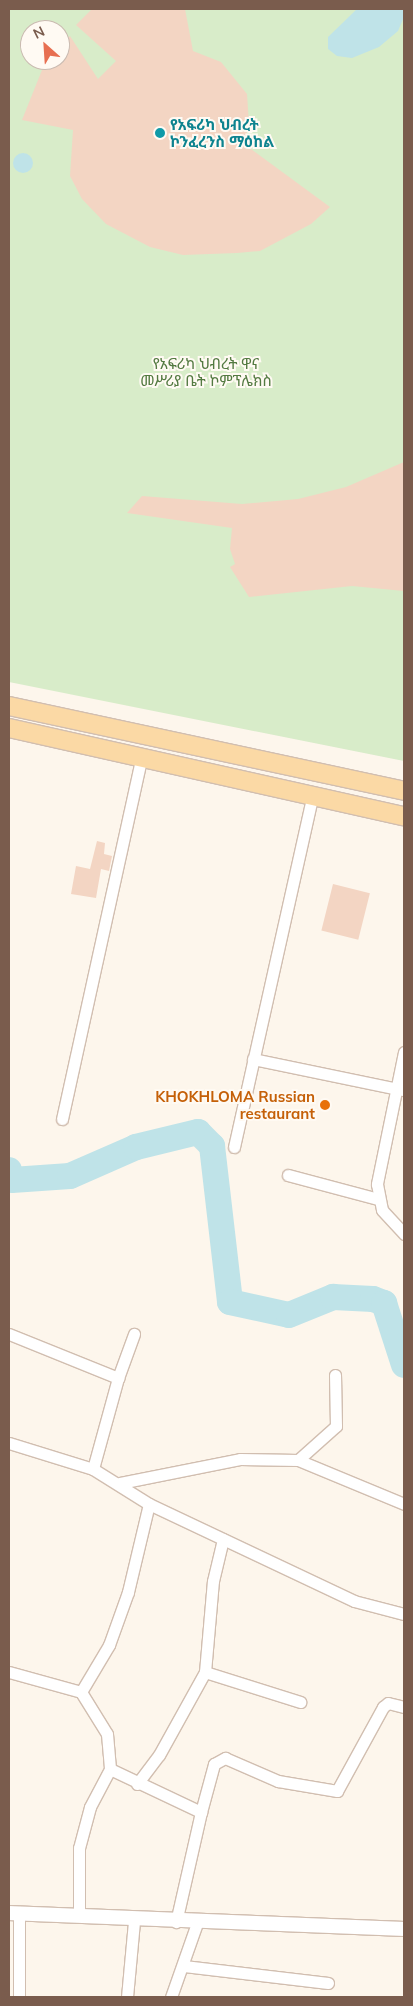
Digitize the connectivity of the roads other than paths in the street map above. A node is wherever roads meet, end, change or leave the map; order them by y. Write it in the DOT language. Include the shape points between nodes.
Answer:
graph roads {
  1 [pos="9,706"];
  2 [pos="9,728"];
  3 [pos="165,740"];
  4 [pos="142,756"];
  5 [pos="161,760"];
  6 [pos="404,791"];
  7 [pos="313,793"];
  8 [pos="404,816"];
  9 [pos="404,1052"];
  10 [pos="253,1059"];
  11 [pos="400,1090"];
  12 [pos="62,1119"];
  13 [pos="234,1147"];
  14 [pos="288,1175"];
  15 [pos="378,1199"];
  16 [pos="404,1234"];
  17 [pos="9,1334"];
  18 [pos="134,1334"];
  19 [pos="335,1375"];
  20 [pos="118,1378"];
  21 [pos="9,1443"];
  22 [pos="298,1460"];
  23 [pos="93,1469"];
  24 [pos="120,1483"];
  25 [pos="149,1504"];
  26 [pos="404,1504"];
  27 [pos="223,1539"];
  28 [pos="404,1614"];
  29 [pos="9,1672"];
  30 [pos="205,1672"];
  31 [pos="81,1692"];
  32 [pos="300,1702"];
  33 [pos="404,1707"];
  34 [pos="110,1769"];
  35 [pos="137,1784"];
  36 [pos="201,1812"];
  37 [pos="14,1914"];
  38 [pos="79,1916"];
  39 [pos="134,1921"];
  40 [pos="176,1922"];
  41 [pos="197,1923"];
  42 [pos="404,1929"];
  43 [pos="184,1966"];
  44 [pos="328,1983"];
  45 [pos="19,1997"];
  46 [pos="127,1997"];
  47 [pos="171,1997"];
  1 -- 3 [label="main road"];
  2 -- 4 [label="main road"];
  3 -- 5 [label="main road"];
  3 -- 6 [label="main road"];
  4 -- 5 [label="main road"];
  4 -- 12 [label="street"];
  5 -- 7 [label="main road"];
  7 -- 8 [label="main road"];
  7 -- 10 [label="street"];
  9 -- 11 [label="street"];
  10 -- 11 [label="street"];
  10 -- 13 [label="street"];
  11 -- 15 [label="street"];
  14 -- 15 [label="street"];
  15 -- 16 [label="street"];
  17 -- 20 [label="street"];
  18 -- 20 [label="street"];
  19 -- 22 [label="street" via="336,1426"];
  20 -- 23 [label="street"];
  21 -- 23 [label="street"];
  22 -- 24 [label="street" via="240,1459"];
  22 -- 26 [label="street"];
  23 -- 24 [label="street"];
  24 -- 25 [label="street"];
  25 -- 27 [label="street"];
  25 -- 31 [label="street" via="125,1601 109,1645"];
  27 -- 28 [label="street" via="354,1601"];
  27 -- 30 [label="street" via="212,1581"];
  29 -- 31 [label="street"];
  30 -- 32 [label="street"];
  30 -- 35 [label="street" via="159,1755"];
  31 -- 34 [label="street" via="107,1734"];
  33 -- 36 [label="street" via="388,1703 383,1707 338,1791 278,1781 225,1758 214,1764"];
  34 -- 35 [label="street"];
  34 -- 38 [label="street" via="82,1829"];
  35 -- 36 [label="street"];
  36 -- 40 [label="street"];
  37 -- 38 [label="street"];
  37 -- 45 [label="street"];
  38 -- 39 [label="street"];
  39 -- 40 [label="street"];
  39 -- 46 [label="street"];
  40 -- 41 [label="street"];
  41 -- 42 [label="street"];
  41 -- 43 [label="street"];
  43 -- 44 [label="street"];
  43 -- 47 [label="street"];
}
